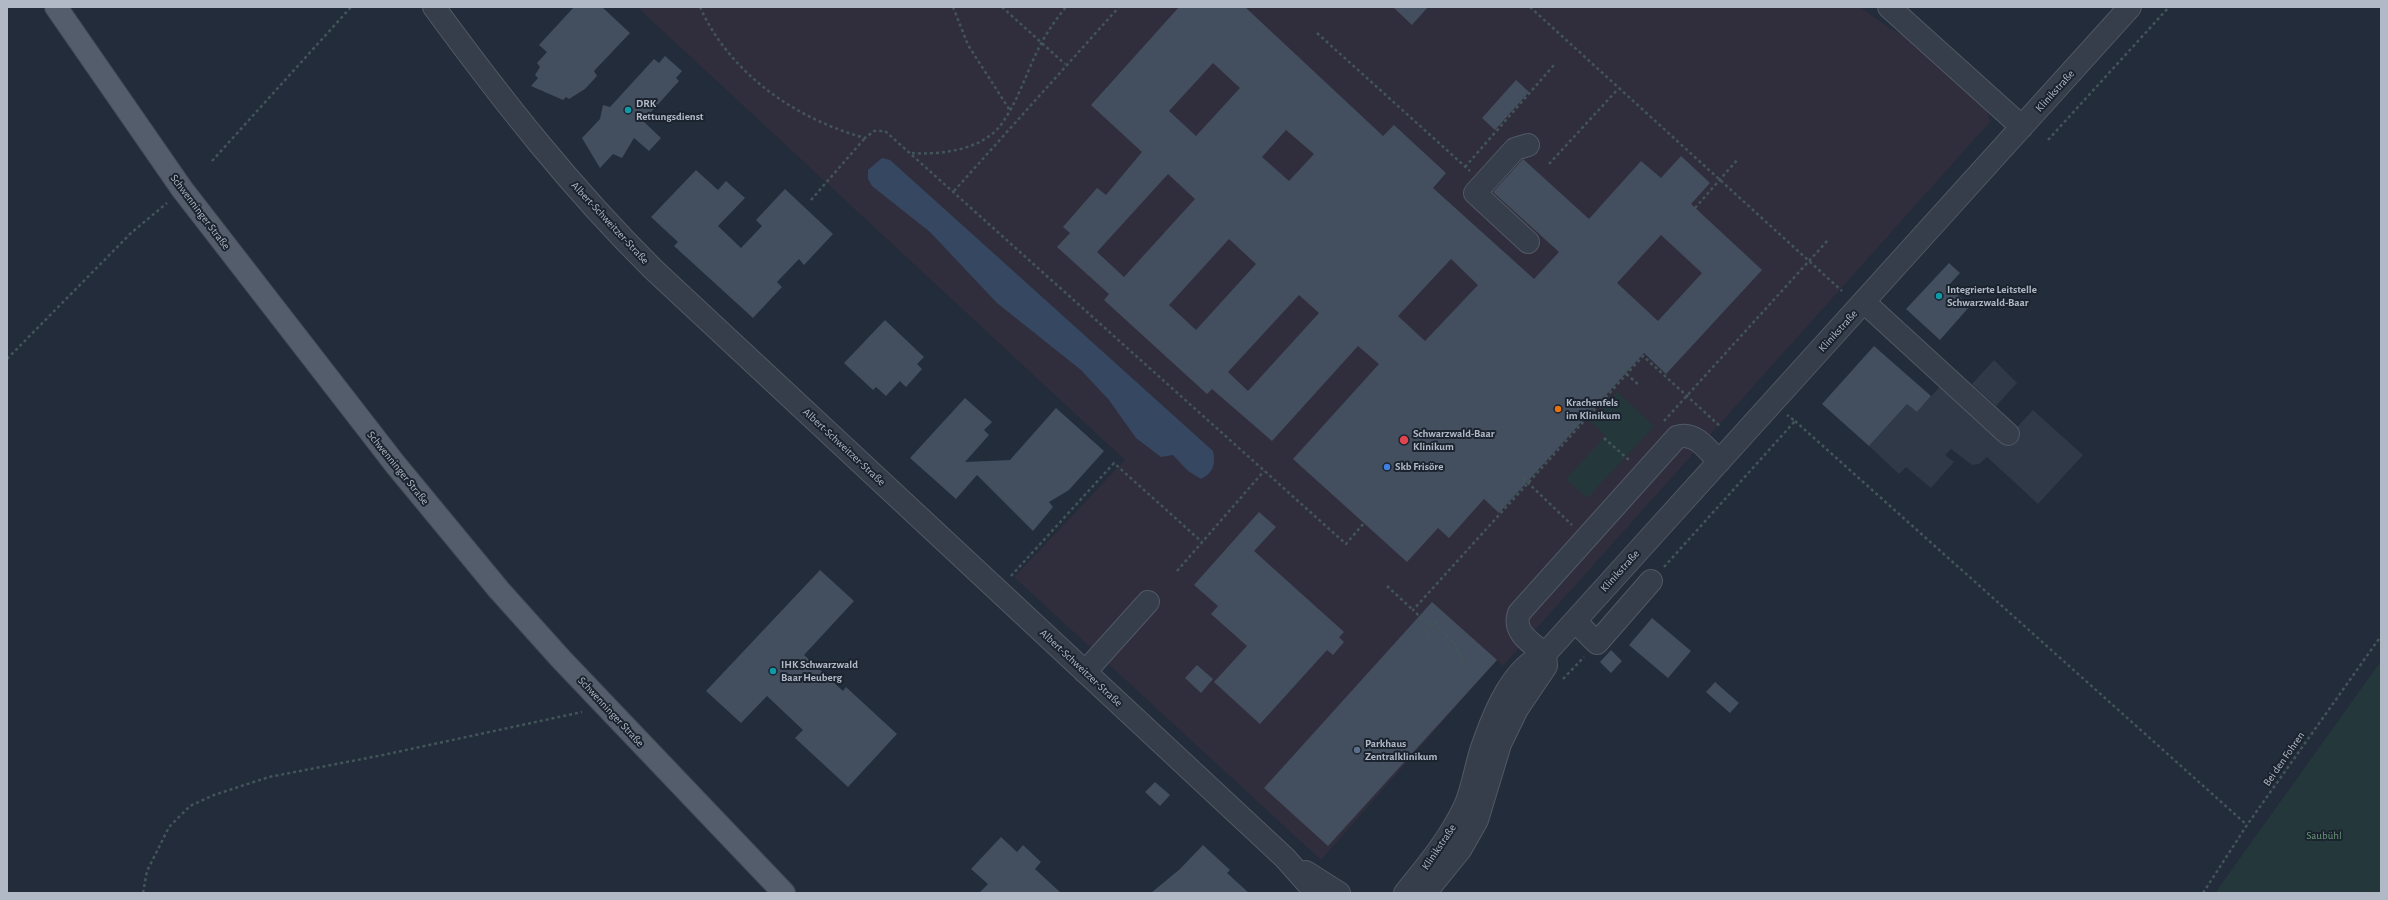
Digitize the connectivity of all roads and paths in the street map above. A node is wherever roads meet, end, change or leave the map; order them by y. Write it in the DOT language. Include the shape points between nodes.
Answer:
graph roads {
  1 [pos="56,7"];
  2 [pos="351,7"];
  3 [pos="434,7"];
  4 [pos="700,7"];
  5 [pos="953,7"];
  6 [pos="1002,7"];
  7 [pos="1066,7"];
  8 [pos="1119,7"];
  9 [pos="1530,7"];
  10 [pos="1889,7"];
  11 [pos="2130,7"];
  12 [pos="2169,7"];
  13 [pos="1317,33"];
  14 [pos="1042,42"];
  15 [pos="1066,64"];
  16 [pos="1554,65"];
  17 [pos="1618,89"];
  18 [pos="1010,109"];
  19 [pos="2022,127"];
  20 [pos="865,138"];
  21 [pos="2048,140"];
  22 [pos="1528,145"];
  23 [pos="912,153"];
  24 [pos="1738,159"];
  25 [pos="212,161"];
  26 [pos="1549,164"];
  27 [pos="1465,167"];
  28 [pos="1720,180"];
  29 [pos="1483,184"];
  30 [pos="954,191"];
  31 [pos="811,200"];
  32 [pos="167,203"];
  33 [pos="1695,208"];
  34 [pos="1828,240"];
  35 [pos="1528,242"];
  36 [pos="1809,261"];
  37 [pos="1842,291"];
  38 [pos="1864,302"];
  39 [pos="7,359"];
  40 [pos="1622,370"];
  41 [pos="1627,374"];
  42 [pos="1640,386"];
  43 [pos="1687,396"];
  44 [pos="1773,403"];
  45 [pos="1795,421"];
  46 [pos="1573,424"];
  47 [pos="1660,425"];
  48 [pos="1721,427"];
  49 [pos="1577,429"];
  50 [pos="2008,434"];
  51 [pos="1604,438"];
  52 [pos="1634,454"];
  53 [pos="1629,460"];
  54 [pos="1719,462"];
  55 [pos="1625,464"];
  56 [pos="1264,471"];
  57 [pos="1522,478"];
  58 [pos="1528,483"];
  59 [pos="1576,518"];
  60 [pos="1364,523"];
  61 [pos="1571,524"];
  62 [pos="1575,527"];
  63 [pos="1202,542"];
  64 [pos="1177,571"];
  65 [pos="1010,577"];
  66 [pos="1651,581"];
  67 [pos="1386,586"];
  68 [pos="1148,602"];
  69 [pos="1413,610"];
  70 [pos="1574,621"];
  71 [pos="1430,626"];
  72 [pos="2381,636"];
  73 [pos="1429,638"];
  74 [pos="1597,643"];
  75 [pos="1545,654"];
  76 [pos="1460,665"];
  77 [pos="1085,672"];
  78 [pos="1560,683"];
  79 [pos="582,712"];
  80 [pos="2247,825"];
  81 [pos="1285,858"];
  82 [pos="143,893"];
  83 [pos="784,893"];
  84 [pos="1316,893"];
  85 [pos="1339,893"];
  86 [pos="1405,893"];
  87 [pos="1425,893"];
  88 [pos="2203,893"];
  1 -- 83 [label="main road, Schwenninger Straße" via="182,189 395,464 499,590 561,659"];
  2 -- 25 [label="path"];
  3 -- 77 [label="street, Albert-Schweitzer-Straße" via="536,142 604,220 654,270"];
  4 -- 20 [label="path" via="708,25 723,47 773,94 803,114"];
  5 -- 18 [label="path" via="968,45"];
  6 -- 14 [label="path"];
  7 -- 14 [label="path"];
  8 -- 15 [label="path"];
  9 -- 17 [label="path"];
  10 -- 19 [label="street"];
  11 -- 19 [label="street, Klinikstraße"];
  12 -- 21 [label="path"];
  13 -- 27 [label="path"];
  14 -- 15 [label="path"];
  14 -- 18 [label="path"];
  15 -- 30 [label="path"];
  16 -- 27 [label="path"];
  17 -- 26 [label="path"];
  17 -- 28 [label="path"];
  18 -- 23 [label="path" via="987,138 964,148 928,154"];
  19 -- 38 [label="street, Klinikstraße"];
  20 -- 23 [label="path" via="874,131 885,131"];
  20 -- 31 [label="path"];
  22 -- 29 [label="street" via="1515,149"];
  23 -- 30 [label="path"];
  24 -- 28 [label="path"];
  27 -- 29 [label="path"];
  28 -- 33 [label="path"];
  28 -- 36 [label="path"];
  29 -- 35 [label="street" via="1474,194"];
  30 -- 56 [label="path"];
  32 -- 39 [label="path" via="131,233"];
  34 -- 36 [label="path"];
  36 -- 37 [label="path"];
  36 -- 43 [label="path"];
  38 -- 44 [label="street, Klinikstraße"];
  38 -- 50 [label="street"];
  40 -- 41 [label="path"];
  41 -- 42 [label="path"];
  41 -- 43 [label="path" via="1643,356"];
  41 -- 49 [label="path"];
  43 -- 47 [label="path"];
  43 -- 48 [label="path"];
  44 -- 45 [label="path"];
  44 -- 54 [label="street, Klinikstraße"];
  45 -- 66 [label="path"];
  45 -- 80 [label="path"];
  46 -- 49 [label="path"];
  49 -- 58 [label="path"];
  51 -- 53 [label="path"];
  52 -- 53 [label="path"];
  53 -- 55 [label="path"];
  54 -- 70 [label="street, Klinikstraße"];
  54 -- 75 [label="street" via="1693,437 1685,434 1677,437 1519,613 1516,622 1519,631"];
  56 -- 60 [label="path" via="1346,544"];
  56 -- 63 [label="path"];
  57 -- 58 [label="path"];
  58 -- 61 [label="path"];
  58 -- 69 [label="path"];
  59 -- 61 [label="path"];
  61 -- 62 [label="path"];
  63 -- 64 [label="path"];
  63 -- 65 [label="path" via="1114,463"];
  66 -- 74 [label="street"];
  67 -- 69 [label="path"];
  68 -- 77 [label="street"];
  69 -- 71 [label="path"];
  70 -- 74 [label="street"];
  70 -- 75 [label="street, Klinikstraße"];
  71 -- 73 [label="path" via="1426,631"];
  71 -- 76 [label="path" via="1434,622 1458,647 1456,651 1465,659"];
  72 -- 80 [label="path, Bei den Fohren"];
  74 -- 78 [label="path"];
  75 -- 86 [label="street, Klinikstraße" via="1533,659 1502,700 1484,741 1466,804 1439,851"];
  75 -- 87 [label="street, Klinikstraße" via="1546,666 1517,709 1500,744 1477,820 1460,850"];
  77 -- 81 [label="street, Albert-Schweitzer-Straße"];
  79 -- 82 [label="path" via="269,777 214,795 190,806 169,827 147,871"];
  80 -- 88 [label="path, Bei den Fohren"];
  81 -- 84 [label="street, Albert-Schweitzer-Straße"];
  81 -- 85 [label="street, Albert-Schweitzer-Straße"];
}
